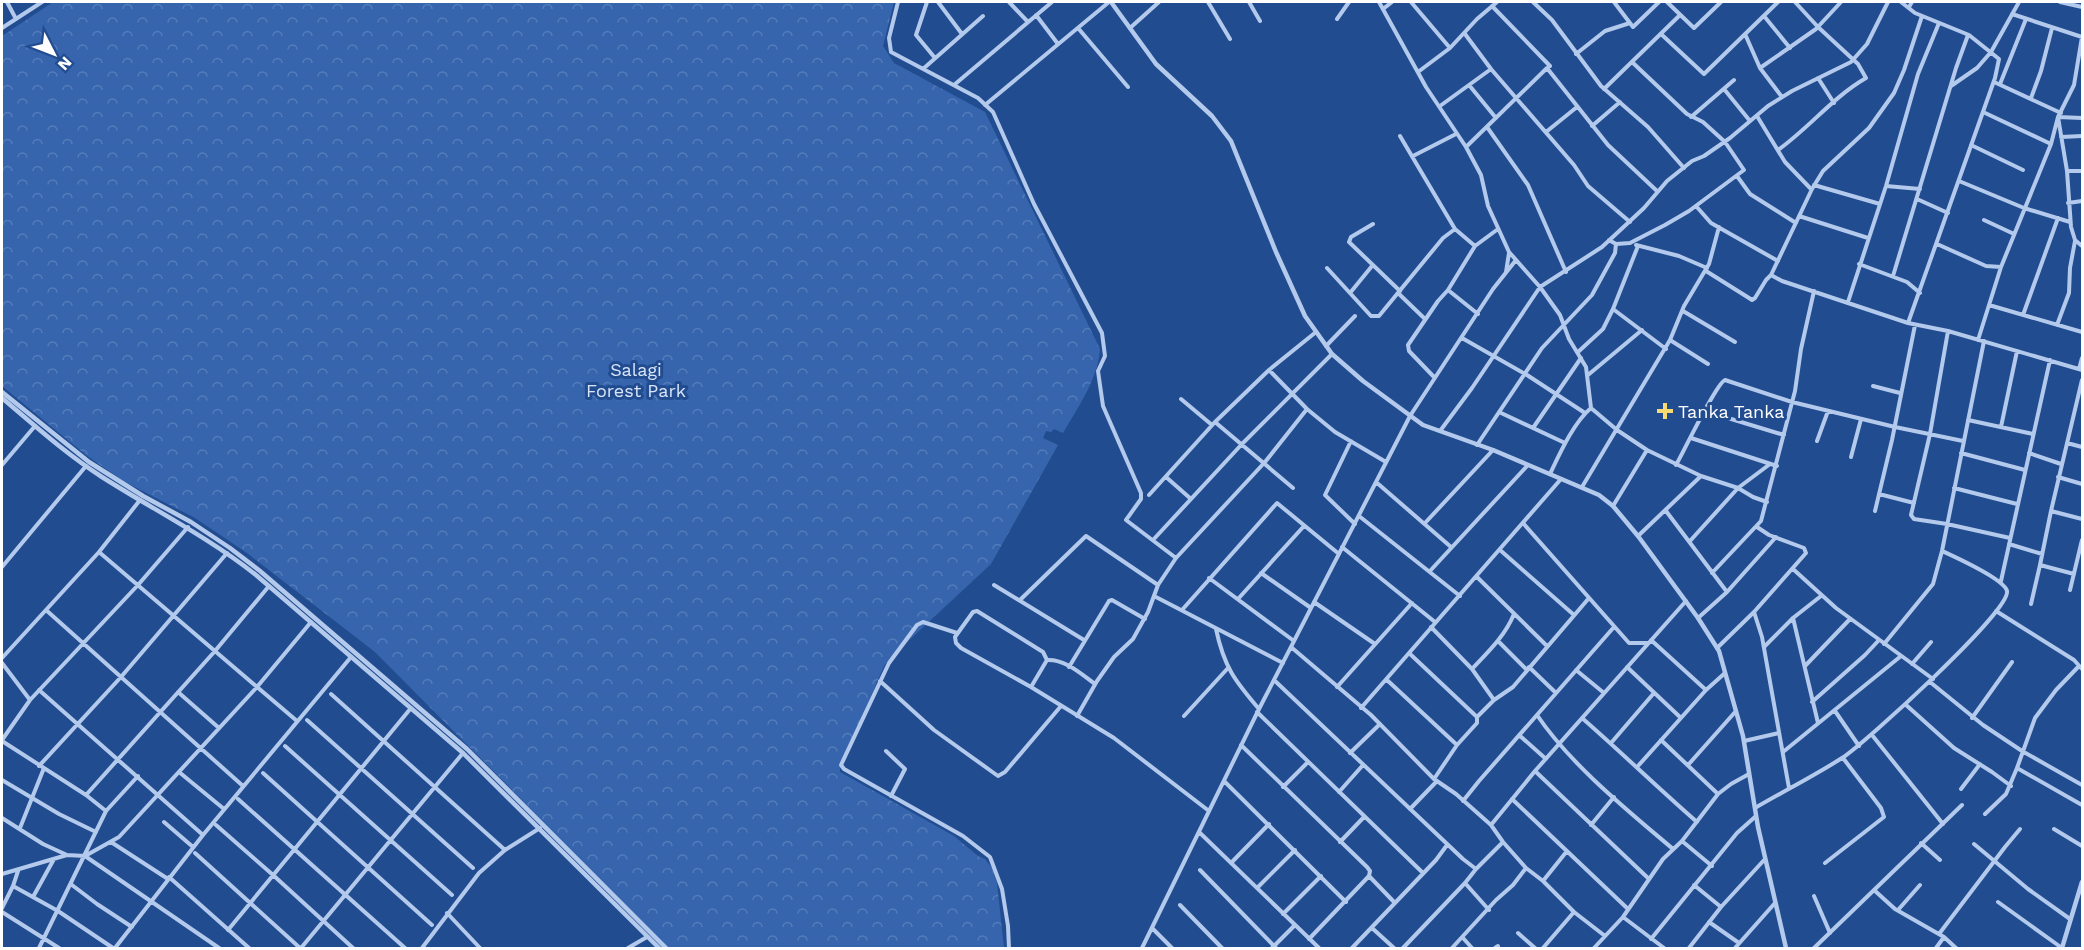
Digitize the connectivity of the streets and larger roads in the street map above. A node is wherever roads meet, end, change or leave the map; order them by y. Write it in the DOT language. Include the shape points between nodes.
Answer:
graph roads {
  1 [pos="7,2"];
  2 [pos="42,2"];
  3 [pos="898,2"];
  4 [pos="927,2"];
  5 [pos="946,2"];
  6 [pos="1010,2"];
  7 [pos="1052,2"];
  8 [pos="1110,2"];
  9 [pos="1159,2"];
  10 [pos="1208,2"];
  11 [pos="1249,2"];
  12 [pos="1349,2"];
  13 [pos="1379,2"];
  14 [pos="1392,2"];
  15 [pos="1411,2"];
  16 [pos="1497,2"];
  17 [pos="1533,2"];
  18 [pos="1614,2"];
  19 [pos="1659,2"];
  20 [pos="1667,2"];
  21 [pos="1721,2"];
  22 [pos="1778,2"];
  23 [pos="1795,2"];
  24 [pos="1841,2"];
  25 [pos="1888,2"];
  26 [pos="1902,2"];
  27 [pos="1912,2"];
  28 [pos="2019,2"];
  29 [pos="2060,2"];
  30 [pos="939,4"];
  31 [pos="1492,6"];
  32 [pos="1909,7"];
  33 [pos="2082,7"];
  34 [pos="1383,9"];
  35 [pos="2012,14"];
  36 [pos="1036,15"];
  37 [pos="1680,15"];
  38 [pos="983,16"];
  39 [pos="1764,16"];
  40 [pos="1922,16"];
  41 [pos="16,19"];
  42 [pos="1337,19"];
  43 [pos="2026,19"];
  44 [pos="1260,21"];
  45 [pos="1028,22"];
  46 [pos="1630,23"];
  47 [pos="1939,23"];
  48 [pos="1818,27"];
  49 [pos="2,28"];
  50 [pos="1078,28"];
  51 [pos="1130,28"];
  52 [pos="2052,28"];
  53 [pos="962,34"];
  54 [pos="1465,34"];
  55 [pos="1661,34"];
  56 [pos="1745,34"];
  57 [pos="1968,35"];
  58 [pos="1230,39"];
  59 [pos="1058,44"];
  60 [pos="1450,48"];
  61 [pos="1790,48"];
  62 [pos="1991,52"];
  63 [pos="1576,54"];
  64 [pos="935,58"];
  65 [pos="1854,60"];
  66 [pos="1632,62"];
  67 [pos="1550,66"];
  68 [pos="1760,68"];
  69 [pos="922,69"];
  70 [pos="1491,69"];
  71 [pos="1418,72"];
  72 [pos="1818,78"];
  73 [pos="1734,80"];
  74 [pos="1993,82"];
  75 [pos="2074,82"];
  76 [pos="2082,83"];
  77 [pos="2000,84"];
  78 [pos="954,85"];
  79 [pos="1469,86"];
  80 [pos="1951,86"];
  81 [pos="1128,87"];
  82 [pos="1604,89"];
  83 [pos="1724,89"];
  84 [pos="1782,97"];
  85 [pos="1516,98"];
  86 [pos="2031,98"];
  87 [pos="1620,102"];
  88 [pos="1834,103"];
  89 [pos="985,105"];
  90 [pos="1440,106"];
  91 [pos="1577,107"];
  92 [pos="1983,112"];
  93 [pos="2060,115"];
  94 [pos="1756,116"];
  95 [pos="1691,117"];
  96 [pos="2082,117"];
  97 [pos="1496,118"];
  98 [pos="1750,121"];
  99 [pos="1592,126"];
  100 [pos="1487,127"];
  101 [pos="1546,132"];
  102 [pos="1456,134"];
  103 [pos="1400,136"];
  104 [pos="2082,136"];
  105 [pos="2061,137"];
  106 [pos="1725,142"];
  107 [pos="2051,144"];
  108 [pos="1971,145"];
  109 [pos="1466,147"];
  110 [pos="1778,150"];
  111 [pos="1413,156"];
  112 [pos="1684,168"];
  113 [pos="2023,170"];
  114 [pos="2067,171"];
  115 [pos="2082,171"];
  116 [pos="1737,176"];
  117 [pos="1959,181"];
  118 [pos="1886,186"];
  119 [pos="1813,187"];
  120 [pos="1920,189"];
  121 [pos="1657,190"];
  122 [pos="1917,199"];
  123 [pos="2082,201"];
  124 [pos="2068,203"];
  125 [pos="1880,204"];
  126 [pos="1696,206"];
  127 [pos="2024,208"];
  128 [pos="1948,213"];
  129 [pos="1799,216"];
  130 [pos="2058,218"];
  131 [pos="1983,220"];
  132 [pos="1630,222"];
  133 [pos="2070,222"];
  134 [pos="1373,224"];
  135 [pos="1796,224"];
  136 [pos="1719,227"];
  137 [pos="1498,229"];
  138 [pos="1455,230"];
  139 [pos="2014,234"];
  140 [pos="1868,238"];
  141 [pos="1609,240"];
  142 [pos="2076,240"];
  143 [pos="1630,243"];
  144 [pos="1937,243"];
  145 [pos="1616,244"];
  146 [pos="1475,246"];
  147 [pos="1638,246"];
  148 [pos="2082,246"];
  149 [pos="1509,252"];
  150 [pos="1516,260"];
  151 [pos="1778,261"];
  152 [pos="1859,264"];
  153 [pos="1372,266"];
  154 [pos="2001,267"];
  155 [pos="1328,268"];
  156 [pos="1706,269"];
  157 [pos="1506,272"];
  158 [pos="1566,272"];
  159 [pos="1771,275"];
  160 [pos="1893,276"];
  161 [pos="1540,287"];
  162 [pos="1448,290"];
  163 [pos="1814,291"];
  164 [pos="1399,292"];
  165 [pos="1350,293"];
  166 [pos="1920,293"];
  167 [pos="1848,302"];
  168 [pos="1989,305"];
  169 [pos="1613,309"];
  170 [pos="1683,311"];
  171 [pos="1479,314"];
  172 [pos="2023,315"];
  173 [pos="1355,316"];
  174 [pos="1425,320"];
  175 [pos="1908,324"];
  176 [pos="1915,325"];
  177 [pos="2057,325"];
  178 [pos="1564,326"];
  179 [pos="1642,330"];
  180 [pos="1948,331"];
  181 [pos="1316,332"];
  182 [pos="2082,332"];
  183 [pos="1462,338"];
  184 [pos="1670,340"];
  185 [pos="1978,340"];
  186 [pos="1984,341"];
  187 [pos="1736,342"];
  188 [pos="1326,346"];
  189 [pos="1666,349"];
  190 [pos="2017,351"];
  191 [pos="1578,352"];
  192 [pos="1332,354"];
  193 [pos="1494,355"];
  194 [pos="1581,358"];
  195 [pos="2082,358"];
  196 [pos="2050,360"];
  197 [pos="1708,364"];
  198 [pos="2081,369"];
  199 [pos="1269,370"];
  200 [pos="1523,373"];
  201 [pos="1587,375"];
  202 [pos="1434,377"];
  203 [pos="2082,380"];
  204 [pos="1873,386"];
  205 [pos="2,392"];
  206 [pos="1292,393"];
  207 [pos="1900,393"];
  208 [pos="1556,395"];
  209 [pos="2,398"];
  210 [pos="1181,399"];
  211 [pos="1792,402"];
  212 [pos="2077,406"];
  213 [pos="1592,408"];
  214 [pos="2082,408"];
  215 [pos="1307,409"];
  216 [pos="1704,411"];
  217 [pos="1828,411"];
  218 [pos="1499,412"];
  219 [pos="1585,413"];
  220 [pos="1410,416"];
  221 [pos="1861,419"];
  222 [pos="1968,420"];
  223 [pos="1214,423"];
  224 [pos="35,426"];
  225 [pos="1894,427"];
  226 [pos="2001,427"];
  227 [pos="1533,428"];
  228 [pos="1617,430"];
  229 [pos="1439,432"];
  230 [pos="1930,434"];
  231 [pos="2033,434"];
  232 [pos="1784,435"];
  233 [pos="1691,438"];
  234 [pos="1351,441"];
  235 [pos="1817,441"];
  236 [pos="1963,441"];
  237 [pos="1565,443"];
  238 [pos="2067,443"];
  239 [pos="1242,444"];
  240 [pos="1477,445"];
  241 [pos="2082,447"];
  242 [pos="1493,450"];
  243 [pos="1647,450"];
  244 [pos="1961,453"];
  245 [pos="2029,453"];
  246 [pos="1851,458"];
  247 [pos="1265,462"];
  248 [pos="1386,462"];
  249 [pos="1770,464"];
  250 [pos="2061,464"];
  251 [pos="2,465"];
  252 [pos="1528,465"];
  253 [pos="1676,465"];
  254 [pos="86,466"];
  255 [pos="1777,466"];
  256 [pos="2025,470"];
  257 [pos="1550,474"];
  258 [pos="1701,476"];
  259 [pos="1166,477"];
  260 [pos="2058,477"];
  261 [pos="1562,478"];
  262 [pos="1376,482"];
  263 [pos="2082,484"];
  264 [pos="1582,487"];
  265 [pos="1293,488"];
  266 [pos="1738,488"];
  267 [pos="1954,488"];
  268 [pos="1879,494"];
  269 [pos="1149,495"];
  270 [pos="1191,499"];
  271 [pos="140,500"];
  272 [pos="1767,502"];
  273 [pos="1914,503"];
  274 [pos="2017,504"];
  275 [pos="1613,506"];
  276 [pos="1666,511"];
  277 [pos="1875,511"];
  278 [pos="2051,511"];
  279 [pos="1359,516"];
  280 [pos="2082,519"];
  281 [pos="1425,523"];
  282 [pos="1523,523"];
  283 [pos="1355,524"];
  284 [pos="1947,524"];
  285 [pos="1304,526"];
  286 [pos="188,527"];
  287 [pos="1757,527"];
  288 [pos="1638,536"];
  289 [pos="1776,537"];
  290 [pos="2010,538"];
  291 [pos="1154,540"];
  292 [pos="2082,540"];
  293 [pos="1690,542"];
  294 [pos="2009,544"];
  295 [pos="1342,547"];
  296 [pos="1452,547"];
  297 [pos="1500,550"];
  298 [pos="1942,551"];
  299 [pos="99,552"];
  300 [pos="227,553"];
  301 [pos="1339,554"];
  302 [pos="2042,554"];
  303 [pos="1176,558"];
  304 [pos="2040,565"];
  305 [pos="2,567"];
  306 [pos="1794,569"];
  307 [pos="1430,571"];
  308 [pos="1261,573"];
  309 [pos="1712,573"];
  310 [pos="2074,574"];
  311 [pos="1477,577"];
  312 [pos="1209,578"];
  313 [pos="2001,581"];
  314 [pos="138,585"];
  315 [pos="994,585"];
  316 [pos="1158,585"];
  317 [pos="269,586"];
  318 [pos="2070,590"];
  319 [pos="1726,592"];
  320 [pos="1154,596"];
  321 [pos="1460,596"];
  322 [pos="1821,596"];
  323 [pos="1589,598"];
  324 [pos="1238,599"];
  325 [pos="1020,600"];
  326 [pos="1686,601"];
  327 [pos="1314,602"];
  328 [pos="1412,603"];
  329 [pos="2031,604"];
  330 [pos="1311,608"];
  331 [pos="46,610"];
  332 [pos="1182,610"];
  333 [pos="1996,611"];
  334 [pos="1754,612"];
  335 [pos="1514,614"];
  336 [pos="1574,615"];
  337 [pos="174,616"];
  338 [pos="1698,618"];
  339 [pos="1793,618"];
  340 [pos="1144,619"];
  341 [pos="1850,619"];
  342 [pos="311,622"];
  343 [pos="1435,622"];
  344 [pos="1431,627"];
  345 [pos="1614,627"];
  346 [pos="1216,629"];
  347 [pos="957,633"];
  348 [pos="1084,640"];
  349 [pos="1498,640"];
  350 [pos="1879,640"];
  351 [pos="1294,641"];
  352 [pos="1650,641"];
  353 [pos="1931,642"];
  354 [pos="1629,643"];
  355 [pos="83,644"];
  356 [pos="1375,644"];
  357 [pos="1884,644"];
  358 [pos="1547,646"];
  359 [pos="1291,647"];
  360 [pos="1764,647"];
  361 [pos="1717,648"];
  362 [pos="215,651"];
  363 [pos="1409,653"];
  364 [pos="1638,655"];
  365 [pos="1901,656"];
  366 [pos="351,657"];
  367 [pos="2,658"];
  368 [pos="1047,660"];
  369 [pos="2012,662"];
  370 [pos="2,663"];
  371 [pos="1283,663"];
  372 [pos="1912,664"];
  373 [pos="1805,666"];
  374 [pos="1069,667"];
  375 [pos="1627,667"];
  376 [pos="2081,667"];
  377 [pos="1228,668"];
  378 [pos="1472,669"];
  379 [pos="1528,669"];
  380 [pos="1576,670"];
  381 [pos="1725,673"];
  382 [pos="121,677"];
  383 [pos="1274,680"];
  384 [pos="1387,680"];
  385 [pos="880,681"];
  386 [pos="1931,681"];
  387 [pos="1095,684"];
  388 [pos="257,687"];
  389 [pos="1031,687"];
  390 [pos="1337,687"];
  391 [pos="39,690"];
  392 [pos="1706,690"];
  393 [pos="178,692"];
  394 [pos="1556,693"];
  395 [pos="1604,693"];
  396 [pos="1654,693"];
  397 [pos="331,694"];
  398 [pos="30,700"];
  399 [pos="1494,700"];
  400 [pos="1812,702"];
  401 [pos="1905,704"];
  402 [pos="1061,706"];
  403 [pos="411,708"];
  404 [pos="1361,708"];
  405 [pos="1258,711"];
  406 [pos="1736,711"];
  407 [pos="1835,711"];
  408 [pos="160,712"];
  409 [pos="1537,715"];
  410 [pos="1077,716"];
  411 [pos="1184,716"];
  412 [pos="1477,717"];
  413 [pos="1582,718"];
  414 [pos="1681,718"];
  415 [pos="1972,718"];
  416 [pos="307,720"];
  417 [pos="297,721"];
  418 [pos="77,723"];
  419 [pos="1818,723"];
  420 [pos="1380,724"];
  421 [pos="219,728"];
  422 [pos="1779,733"];
  423 [pos="1519,735"];
  424 [pos="1872,735"];
  425 [pos="1661,740"];
  426 [pos="2,741"];
  427 [pos="1744,741"];
  428 [pos="385,742"];
  429 [pos="1611,743"];
  430 [pos="1241,745"];
  431 [pos="1457,745"];
  432 [pos="1558,745"];
  433 [pos="285,746"];
  434 [pos="1859,746"];
  435 [pos="200,749"];
  436 [pos="886,751"];
  437 [pos="2022,751"];
  438 [pos="1783,752"];
  439 [pos="463,753"];
  440 [pos="1350,753"];
  441 [pos="118,758"];
  442 [pos="1843,758"];
  443 [pos="1546,759"];
  444 [pos="1308,762"];
  445 [pos="1980,764"];
  446 [pos="1363,765"];
  447 [pos="1688,765"];
  448 [pos="39,766"];
  449 [pos="1638,766"];
  450 [pos="44,768"];
  451 [pos="2017,768"];
  452 [pos="361,769"];
  453 [pos="1535,771"];
  454 [pos="179,772"];
  455 [pos="263,773"];
  456 [pos="1749,774"];
  457 [pos="138,776"];
  458 [pos="2,780"];
  459 [pos="1436,780"];
  460 [pos="1224,781"];
  461 [pos="2082,785"];
  462 [pos="243,786"];
  463 [pos="435,786"];
  464 [pos="2011,786"];
  465 [pos="1283,787"];
  466 [pos="1789,788"];
  467 [pos="1960,789"];
  468 [pos="1339,792"];
  469 [pos="1718,794"];
  470 [pos="86,795"];
  471 [pos="159,795"];
  472 [pos="340,796"];
  473 [pos="891,796"];
  474 [pos="33,797"];
  475 [pos="1614,797"];
  476 [pos="238,799"];
  477 [pos="1512,799"];
  478 [pos="1464,801"];
  479 [pos="1962,805"];
  480 [pos="2082,805"];
  481 [pos="1755,808"];
  482 [pos="224,809"];
  483 [pos="1410,810"];
  484 [pos="106,811"];
  485 [pos="1209,811"];
  486 [pos="412,813"];
  487 [pos="1985,814"];
  488 [pos="1756,816"];
  489 [pos="1364,817"];
  490 [pos="2,820"];
  491 [pos="317,821"];
  492 [pos="164,822"];
  493 [pos="1697,822"];
  494 [pos="1269,824"];
  495 [pos="1943,824"];
  496 [pos="216,825"];
  497 [pos="1491,825"];
  498 [pos="1591,825"];
  499 [pos="20,828"];
  500 [pos="540,828"];
  501 [pos="2020,829"];
  502 [pos="2054,829"];
  503 [pos="1199,831"];
  504 [pos="96,832"];
  505 [pos="203,835"];
  506 [pos="390,841"];
  507 [pos="1682,841"];
  508 [pos="111,842"];
  509 [pos="1340,842"];
  510 [pos="1503,842"];
  511 [pos="1921,843"];
  512 [pos="1974,844"];
  513 [pos="1447,845"];
  514 [pos="2082,846"];
  515 [pos="193,847"];
  516 [pos="295,848"];
  517 [pos="1673,849"];
  518 [pos="505,850"];
  519 [pos="1295,850"];
  520 [pos="1567,851"];
  521 [pos="195,853"];
  522 [pos="67,855"];
  523 [pos="85,856"];
  524 [pos="54,859"];
  525 [pos="1765,859"];
  526 [pos="1940,860"];
  527 [pos="1994,862"];
  528 [pos="1232,863"];
  529 [pos="1825,863"];
  530 [pos="1712,866"];
  531 [pos="368,868"];
  532 [pos="473,868"];
  533 [pos="1526,868"];
  534 [pos="1476,869"];
  535 [pos="18,870"];
  536 [pos="1200,870"];
  537 [pos="1423,873"];
  538 [pos="2,874"];
  539 [pos="273,875"];
  540 [pos="1321,876"];
  541 [pos="1369,876"];
  542 [pos="168,878"];
  543 [pos="1649,879"];
  544 [pos="1543,881"];
  545 [pos="2082,882"];
  546 [pos="1465,883"];
  547 [pos="72,885"];
  548 [pos="1694,885"];
  549 [pos="1920,885"];
  550 [pos="13,886"];
  551 [pos="1257,888"];
  552 [pos="1875,890"];
  553 [pos="346,895"];
  554 [pos="452,895"];
  555 [pos="1814,896"];
  556 [pos="33,897"];
  557 [pos="151,901"];
  558 [pos="1346,902"];
  559 [pos="1776,902"];
  560 [pos="1998,902"];
  561 [pos="251,903"];
  562 [pos="1395,903"];
  563 [pos="1180,905"];
  564 [pos="1721,907"];
  565 [pos="1628,909"];
  566 [pos="2,910"];
  567 [pos="1489,910"];
  568 [pos="1898,910"];
  569 [pos="58,911"];
  570 [pos="1574,912"];
  571 [pos="447,913"];
  572 [pos="1283,914"];
  573 [pos="1623,917"];
  574 [pos="2070,919"];
  575 [pos="324,922"];
  576 [pos="1709,922"];
  577 [pos="432,925"];
  578 [pos="1294,926"];
  579 [pos="132,927"];
  580 [pos="1152,928"];
  581 [pos="1372,928"];
  582 [pos="228,930"];
  583 [pos="1518,933"];
  584 [pos="1830,933"];
  585 [pos="1605,936"];
  586 [pos="1942,936"];
  587 [pos="647,937"];
  588 [pos="45,938"];
  589 [pos="1463,938"];
  590 [pos="1309,939"];
  591 [pos="1651,939"];
  592 [pos="1739,943"];
  593 [pos="115,947"];
  594 [pos="39,948"];
  595 [pos="59,948"];
  596 [pos="123,948"];
  597 [pos="219,948"];
  598 [pos="249,948"];
  599 [pos="301,948"];
  600 [pos="353,948"];
  601 [pos="405,948"];
  602 [pos="422,948"];
  603 [pos="480,948"];
  604 [pos="628,948"];
  605 [pos="659,948"];
  606 [pos="666,948"];
  607 [pos="1009,948"];
  608 [pos="1142,948"];
  609 [pos="1172,948"];
  610 [pos="1222,948"];
  611 [pos="1274,948"];
  612 [pos="1319,948"];
  613 [pos="1352,948"];
  614 [pos="1394,948"];
  615 [pos="1403,948"];
  616 [pos="1452,948"];
  617 [pos="1472,948"];
  618 [pos="1535,948"];
  619 [pos="1543,948"];
  620 [pos="1593,948"];
  621 [pos="1664,948"];
  622 [pos="1689,948"];
  623 [pos="1735,948"];
  624 [pos="1786,948"];
  625 [pos="1814,948"];
  626 [pos="1936,948"];
  627 [pos="1956,948"];
  628 [pos="2062,948"];
  1 -- 41 [label="street"];
  2 -- 41 [label="street"];
  3 -- 69 [label="street" via="889,38 891,52"];
  4 -- 64 [label="street" via="916,35"];
  5 -- 30 [label="street"];
  6 -- 45 [label="street"];
  7 -- 36 [label="street"];
  8 -- 50 [label="street"];
  8 -- 51 [label="street"];
  9 -- 51 [label="street"];
  10 -- 58 [label="street"];
  11 -- 44 [label="street"];
  12 -- 42 [label="street"];
  13 -- 34 [label="street"];
  14 -- 34 [label="street"];
  15 -- 60 [label="street"];
  16 -- 31 [label="street"];
  17 -- 63 [label="street" via="1552,20"];
  18 -- 46 [label="street"];
  19 -- 46 [label="street" via="1633,27"];
  20 -- 37 [label="street"];
  21 -- 37 [label="street" via="1694,28"];
  22 -- 39 [label="street"];
  23 -- 48 [label="street"];
  24 -- 48 [label="street"];
  25 -- 65 [label="street" via="1867,44"];
  26 -- 32 [label="street"];
  27 -- 32 [label="street"];
  28 -- 35 [label="street"];
  29 -- 33 [label="street"];
  30 -- 53 [label="street"];
  31 -- 54 [label="street"];
  31 -- 67 [label="street"];
  32 -- 40 [label="street"];
  34 -- 71 [label="street"];
  35 -- 43 [label="street"];
  35 -- 62 [label="street"];
  36 -- 45 [label="street"];
  36 -- 59 [label="street"];
  37 -- 55 [label="street"];
  38 -- 53 [label="street"];
  39 -- 56 [label="street"];
  39 -- 61 [label="street"];
  40 -- 47 [label="street"];
  40 -- 119 [label="street" via="1894,93 1869,128 1823,171"];
  41 -- 49 [label="street"];
  43 -- 52 [label="street"];
  43 -- 77 [label="street"];
  45 -- 78 [label="street"];
  46 -- 63 [label="street" via="1605,31"];
  47 -- 57 [label="street"];
  47 -- 118 [label="street" via="1918,74"];
  48 -- 61 [label="street"];
  48 -- 65 [label="street"];
  50 -- 59 [label="street"];
  50 -- 81 [label="street"];
  51 -- 181 [label="street" via="1156,64 1212,116 1231,141 1276,252"];
  52 -- 75 [label="street" via="2082,37"];
  52 -- 86 [label="street"];
  53 -- 64 [label="street"];
  54 -- 60 [label="street"];
  54 -- 70 [label="street"];
  55 -- 56 [label="street" via="1704,74"];
  55 -- 66 [label="street"];
  56 -- 68 [label="street"];
  57 -- 62 [label="street"];
  57 -- 80 [label="street"];
  59 -- 89 [label="street"];
  60 -- 71 [label="street"];
  61 -- 68 [label="street"];
  62 -- 74 [label="street" via="1999,59"];
  62 -- 80 [label="street" via="1977,68"];
  63 -- 82 [label="street"];
  64 -- 69 [label="street"];
  65 -- 72 [label="street"];
  65 -- 88 [label="street" via="1866,78"];
  66 -- 82 [label="street"];
  66 -- 95 [label="street"];
  68 -- 84 [label="street"];
  69 -- 78 [label="street"];
  70 -- 79 [label="street"];
  70 -- 85 [label="street"];
  71 -- 90 [label="street"];
  72 -- 84 [label="street"];
  72 -- 88 [label="street"];
  73 -- 83 [label="street"];
  74 -- 77 [label="street"];
  74 -- 92 [label="street"];
  75 -- 76 [label="street"];
  75 -- 93 [label="street"];
  77 -- 86 [label="street"];
  78 -- 89 [label="street"];
  79 -- 90 [label="street"];
  79 -- 97 [label="street"];
  80 -- 120 [label="street"];
  82 -- 87 [label="street"];
  83 -- 95 [label="street"];
  83 -- 98 [label="street"];
  84 -- 94 [label="street"];
  85 -- 91 [label="street" via="1547,68"];
  85 -- 97 [label="street"];
  85 -- 101 [label="street"];
  86 -- 93 [label="street"];
  87 -- 99 [label="street"];
  87 -- 112 [label="street"];
  88 -- 110 [label="street"];
  89 -- 291 [label="street" via="993,112 1034,204 1102,333 1105,356 1098,371 1103,406 1141,493 1138,506 1126,520"];
  90 -- 102 [label="street"];
  91 -- 99 [label="street"];
  91 -- 101 [label="street"];
  92 -- 107 [label="street"];
  92 -- 108 [label="street"];
  93 -- 96 [label="street"];
  93 -- 105 [label="street"];
  93 -- 107 [label="street"];
  94 -- 98 [label="street"];
  94 -- 110 [label="street"];
  95 -- 106 [label="street"];
  97 -- 100 [label="street"];
  98 -- 106 [label="street"];
  99 -- 121 [label="street"];
  100 -- 109 [label="street"];
  100 -- 158 [label="street" via="1528,185"];
  101 -- 132 [label="street" via="1588,186"];
  102 -- 109 [label="street"];
  102 -- 111 [label="street"];
  103 -- 111 [label="street"];
  104 -- 105 [label="street"];
  105 -- 114 [label="street"];
  106 -- 112 [label="street"];
  106 -- 116 [label="street" via="1744,170"];
  107 -- 127 [label="street"];
  108 -- 113 [label="street"];
  108 -- 117 [label="street"];
  109 -- 137 [label="street" via="1481,175"];
  110 -- 119 [label="street" via="1795,175"];
  111 -- 138 [label="street"];
  112 -- 121 [label="street"];
  114 -- 115 [label="street"];
  114 -- 124 [label="street"];
  116 -- 126 [label="street"];
  116 -- 135 [label="street" via="1750,195"];
  117 -- 127 [label="street"];
  117 -- 128 [label="street"];
  118 -- 120 [label="street"];
  118 -- 125 [label="street"];
  119 -- 125 [label="street"];
  119 -- 129 [label="street"];
  120 -- 122 [label="street"];
  121 -- 132 [label="street"];
  122 -- 128 [label="street"];
  122 -- 160 [label="street"];
  123 -- 124 [label="street"];
  124 -- 133 [label="street"];
  125 -- 140 [label="street"];
  126 -- 136 [label="street"];
  126 -- 143 [label="street"];
  127 -- 130 [label="street"];
  127 -- 139 [label="street"];
  128 -- 144 [label="street"];
  129 -- 135 [label="street"];
  129 -- 140 [label="street"];
  130 -- 133 [label="street"];
  130 -- 172 [label="street"];
  131 -- 139 [label="street"];
  132 -- 141 [label="street"];
  133 -- 142 [label="street"];
  134 -- 153 [label="street" via="1349,239"];
  135 -- 151 [label="street"];
  136 -- 151 [label="street"];
  136 -- 156 [label="street"];
  137 -- 146 [label="street"];
  137 -- 149 [label="street"];
  138 -- 146 [label="street"];
  138 -- 164 [label="street" via="1443,238"];
  139 -- 154 [label="street"];
  140 -- 152 [label="street"];
  141 -- 145 [label="street"];
  141 -- 158 [label="street"];
  142 -- 148 [label="street"];
  142 -- 177 [label="street" via="2069,293"];
  143 -- 145 [label="street"];
  143 -- 147 [label="street"];
  144 -- 154 [label="street" via="1986,266"];
  144 -- 166 [label="street"];
  145 -- 178 [label="street" via="1592,295"];
  146 -- 162 [label="street"];
  147 -- 156 [label="street" via="1679,256"];
  147 -- 169 [label="street"];
  149 -- 150 [label="street"];
  149 -- 157 [label="street"];
  150 -- 157 [label="street"];
  150 -- 161 [label="street"];
  151 -- 159 [label="street"];
  152 -- 160 [label="street"];
  152 -- 167 [label="street"];
  153 -- 164 [label="street"];
  153 -- 165 [label="street"];
  154 -- 168 [label="street"];
  155 -- 165 [label="street"];
  156 -- 159 [label="street" via="1752,300"];
  156 -- 170 [label="street"];
  157 -- 171 [label="street"];
  158 -- 161 [label="street"];
  159 -- 163 [label="street"];
  160 -- 166 [label="street"];
  161 -- 178 [label="street"];
  161 -- 193 [label="street"];
  162 -- 171 [label="street"];
  162 -- 174 [label="street"];
  163 -- 167 [label="street"];
  163 -- 211 [label="street"];
  164 -- 165 [label="street" via="1376,317"];
  164 -- 174 [label="street"];
  166 -- 175 [label="street"];
  167 -- 175 [label="street"];
  168 -- 172 [label="street"];
  168 -- 185 [label="street"];
  169 -- 179 [label="street"];
  169 -- 191 [label="street" via="1603,328"];
  170 -- 184 [label="street"];
  170 -- 187 [label="street"];
  171 -- 183 [label="street"];
  172 -- 177 [label="street"];
  173 -- 188 [label="street"];
  174 -- 202 [label="street" via="1408,349"];
  175 -- 176 [label="street"];
  176 -- 180 [label="street"];
  176 -- 207 [label="street"];
  177 -- 182 [label="street"];
  178 -- 191 [label="street"];
  178 -- 200 [label="street"];
  179 -- 189 [label="street"];
  179 -- 201 [label="street"];
  180 -- 185 [label="street"];
  180 -- 230 [label="street"];
  181 -- 188 [label="street"];
  181 -- 199 [label="street"];
  183 -- 193 [label="street"];
  183 -- 202 [label="street"];
  184 -- 189 [label="street"];
  184 -- 197 [label="street"];
  185 -- 186 [label="street"];
  186 -- 190 [label="street"];
  186 -- 222 [label="street"];
  188 -- 192 [label="street"];
  189 -- 228 [label="street"];
  190 -- 196 [label="street"];
  190 -- 226 [label="street"];
  191 -- 194 [label="street"];
  192 -- 206 [label="street"];
  192 -- 220 [label="street"];
  193 -- 200 [label="street"];
  193 -- 229 [label="street"];
  194 -- 201 [label="street"];
  194 -- 208 [label="street"];
  195 -- 198 [label="street"];
  196 -- 198 [label="street"];
  196 -- 231 [label="street"];
  199 -- 206 [label="street"];
  199 -- 223 [label="street"];
  200 -- 208 [label="street"];
  200 -- 218 [label="street"];
  201 -- 213 [label="street"];
  202 -- 220 [label="street"];
  203 -- 212 [label="street"];
  204 -- 207 [label="street"];
  205 -- 606 [label="street" via="103,473 191,522 260,571 467,749"];
  206 -- 215 [label="street"];
  206 -- 239 [label="street"];
  207 -- 225 [label="street"];
  208 -- 219 [label="street"];
  208 -- 227 [label="street"];
  209 -- 224 [label="street"];
  210 -- 223 [label="street"];
  211 -- 216 [label="street" via="1722,380"];
  211 -- 217 [label="street"];
  211 -- 232 [label="street"];
  212 -- 214 [label="street"];
  212 -- 238 [label="street"];
  213 -- 219 [label="street"];
  213 -- 228 [label="street"];
  215 -- 234 [label="street"];
  215 -- 247 [label="street"];
  216 -- 232 [label="street"];
  216 -- 233 [label="street"];
  217 -- 221 [label="street"];
  217 -- 235 [label="street"];
  218 -- 227 [label="street"];
  218 -- 240 [label="street"];
  219 -- 237 [label="street"];
  220 -- 229 [label="street"];
  220 -- 248 [label="street"];
  221 -- 225 [label="street"];
  221 -- 246 [label="street"];
  222 -- 226 [label="street"];
  222 -- 236 [label="street"];
  223 -- 239 [label="street"];
  223 -- 259 [label="street"];
  224 -- 251 [label="street"];
  224 -- 254 [label="street"];
  225 -- 230 [label="street"];
  225 -- 268 [label="street"];
  226 -- 231 [label="street"];
  227 -- 237 [label="street"];
  228 -- 243 [label="street"];
  228 -- 264 [label="street"];
  229 -- 240 [label="street"];
  230 -- 236 [label="street"];
  230 -- 273 [label="street"];
  231 -- 245 [label="street"];
  232 -- 255 [label="street"];
  233 -- 249 [label="street"];
  233 -- 253 [label="street"];
  234 -- 248 [label="street"];
  234 -- 283 [label="street" via="1324,495"];
  236 -- 244 [label="street"];
  237 -- 257 [label="street"];
  238 -- 241 [label="street"];
  238 -- 250 [label="street"];
  239 -- 247 [label="street"];
  239 -- 270 [label="street"];
  240 -- 242 [label="street"];
  242 -- 252 [label="street"];
  242 -- 281 [label="street"];
  243 -- 253 [label="street"];
  243 -- 275 [label="street"];
  244 -- 256 [label="street"];
  244 -- 267 [label="street"];
  245 -- 250 [label="street"];
  245 -- 256 [label="street"];
  247 -- 265 [label="street"];
  247 -- 303 [label="street"];
  248 -- 262 [label="street"];
  249 -- 255 [label="street"];
  249 -- 266 [label="street"];
  250 -- 260 [label="street"];
  252 -- 257 [label="street"];
  252 -- 296 [label="street"];
  253 -- 258 [label="street"];
  254 -- 271 [label="street"];
  254 -- 305 [label="street"];
  255 -- 272 [label="street"];
  256 -- 274 [label="street"];
  257 -- 261 [label="street"];
  258 -- 266 [label="street"];
  258 -- 276 [label="street"];
  259 -- 269 [label="street"];
  259 -- 270 [label="street"];
  260 -- 263 [label="street"];
  260 -- 278 [label="street"];
  261 -- 264 [label="street"];
  261 -- 282 [label="street"];
  262 -- 279 [label="street"];
  262 -- 281 [label="street"];
  264 -- 275 [label="street"];
  266 -- 272 [label="street"];
  266 -- 293 [label="street"];
  267 -- 274 [label="street"];
  267 -- 284 [label="street"];
  268 -- 273 [label="street"];
  268 -- 277 [label="street"];
  270 -- 291 [label="street"];
  271 -- 286 [label="street"];
  271 -- 299 [label="street"];
  272 -- 287 [label="street"];
  273 -- 284 [label="street" via="1912,518"];
  274 -- 290 [label="street"];
  275 -- 288 [label="street"];
  276 -- 288 [label="street"];
  276 -- 293 [label="street"];
  278 -- 280 [label="street"];
  278 -- 302 [label="street"];
  279 -- 283 [label="street"];
  279 -- 307 [label="street"];
  281 -- 296 [label="street"];
  282 -- 297 [label="street"];
  282 -- 323 [label="street"];
  283 -- 295 [label="street"];
  284 -- 290 [label="street"];
  284 -- 298 [label="street"];
  285 -- 301 [label="street"];
  285 -- 308 [label="street"];
  285 -- 312 [label="street" via="1279,504 1274,505"];
  286 -- 300 [label="street"];
  286 -- 314 [label="street"];
  287 -- 289 [label="street"];
  287 -- 309 [label="street"];
  288 -- 326 [label="street"];
  289 -- 306 [label="street" via="1804,548 1806,553"];
  289 -- 319 [label="street"];
  290 -- 294 [label="street"];
  291 -- 303 [label="street"];
  292 -- 310 [label="street"];
  293 -- 309 [label="street"];
  294 -- 302 [label="street"];
  294 -- 313 [label="street"];
  295 -- 301 [label="street"];
  295 -- 328 [label="street"];
  296 -- 307 [label="street"];
  297 -- 311 [label="street"];
  297 -- 336 [label="street"];
  298 -- 313 [label="street"];
  298 -- 357 [label="street" via="1933,584"];
  299 -- 314 [label="street"];
  299 -- 331 [label="street"];
  300 -- 317 [label="street"];
  300 -- 337 [label="street"];
  301 -- 327 [label="street"];
  302 -- 304 [label="street"];
  303 -- 316 [label="street"];
  304 -- 310 [label="street"];
  304 -- 329 [label="street"];
  306 -- 322 [label="street"];
  306 -- 334 [label="street"];
  307 -- 321 [label="street"];
  308 -- 324 [label="street"];
  308 -- 330 [label="street"];
  309 -- 319 [label="street"];
  310 -- 318 [label="street"];
  311 -- 321 [label="street"];
  311 -- 335 [label="street"];
  312 -- 324 [label="street"];
  312 -- 332 [label="street"];
  313 -- 333 [label="street" via="2007,595"];
  314 -- 337 [label="street"];
  314 -- 355 [label="street"];
  315 -- 325 [label="street"];
  316 -- 320 [label="street"];
  316 -- 325 [label="street" via="1086,536"];
  317 -- 342 [label="street"];
  317 -- 362 [label="street"];
  319 -- 338 [label="street"];
  320 -- 332 [label="street"];
  320 -- 340 [label="street"];
  321 -- 343 [label="street"];
  322 -- 339 [label="street"];
  322 -- 341 [label="street"];
  323 -- 336 [label="street"];
  323 -- 345 [label="street"];
  324 -- 351 [label="street"];
  325 -- 348 [label="street"];
  326 -- 338 [label="street"];
  326 -- 352 [label="street"];
  327 -- 330 [label="street"];
  327 -- 356 [label="street"];
  328 -- 343 [label="street"];
  328 -- 356 [label="street"];
  330 -- 351 [label="street"];
  331 -- 355 [label="street"];
  331 -- 367 [label="street"];
  332 -- 346 [label="street"];
  333 -- 376 [label="street"];
  333 -- 386 [label="street"];
  334 -- 360 [label="street"];
  334 -- 361 [label="street"];
  335 -- 349 [label="street"];
  335 -- 358 [label="street"];
  336 -- 358 [label="street"];
  337 -- 362 [label="street"];
  337 -- 382 [label="street"];
  338 -- 361 [label="street"];
  339 -- 360 [label="street"];
  339 -- 373 [label="street"];
  340 -- 348 [label="street" via="1108,601"];
  340 -- 387 [label="street" via="1133,639"];
  341 -- 350 [label="street"];
  341 -- 373 [label="street"];
  342 -- 366 [label="street"];
  342 -- 388 [label="street"];
  343 -- 344 [label="street"];
  344 -- 363 [label="street"];
  344 -- 378 [label="street"];
  345 -- 354 [label="street"];
  345 -- 380 [label="street"];
  346 -- 371 [label="street"];
  346 -- 377 [label="street"];
  347 -- 368 [label="street" via="977,611 1039,649"];
  347 -- 385 [label="street" via="920,622"];
  347 -- 389 [label="street" via="958,645"];
  348 -- 374 [label="street"];
  349 -- 378 [label="street"];
  349 -- 379 [label="street"];
  350 -- 357 [label="street"];
  350 -- 400 [label="street"];
  351 -- 359 [label="street"];
  352 -- 354 [label="street"];
  352 -- 364 [label="street"];
  352 -- 392 [label="street"];
  353 -- 372 [label="street"];
  354 -- 364 [label="street"];
  355 -- 382 [label="street"];
  355 -- 391 [label="street"];
  356 -- 390 [label="street"];
  357 -- 365 [label="street"];
  358 -- 379 [label="street"];
  359 -- 371 [label="street"];
  359 -- 390 [label="street"];
  360 -- 422 [label="street"];
  361 -- 381 [label="street"];
  362 -- 388 [label="street"];
  362 -- 393 [label="street"];
  363 -- 384 [label="street"];
  363 -- 412 [label="street"];
  364 -- 375 [label="street"];
  365 -- 372 [label="street"];
  365 -- 407 [label="street"];
  366 -- 403 [label="street"];
  366 -- 417 [label="street"];
  368 -- 374 [label="street"];
  368 -- 389 [label="street"];
  369 -- 415 [label="street"];
  370 -- 398 [label="street"];
  371 -- 383 [label="street"];
  372 -- 386 [label="street"];
  373 -- 400 [label="street"];
  374 -- 387 [label="street"];
  375 -- 395 [label="street"];
  375 -- 396 [label="street"];
  376 -- 437 [label="street" via="2056,690 2035,718"];
  377 -- 405 [label="street"];
  377 -- 411 [label="street"];
  378 -- 399 [label="street"];
  379 -- 394 [label="street"];
  379 -- 399 [label="street" via="1513,687"];
  380 -- 394 [label="street"];
  380 -- 395 [label="street"];
  381 -- 392 [label="street"];
  381 -- 406 [label="street"];
  382 -- 408 [label="street"];
  382 -- 418 [label="street"];
  383 -- 405 [label="street"];
  383 -- 440 [label="street"];
  384 -- 404 [label="street"];
  384 -- 431 [label="street"];
  385 -- 402 [label="street" via="934,730 996,775 1005,772"];
  385 -- 473 [label="street" via="841,765"];
  386 -- 401 [label="street"];
  386 -- 415 [label="street"];
  387 -- 410 [label="street"];
  388 -- 417 [label="street"];
  388 -- 421 [label="street"];
  389 -- 402 [label="street"];
  390 -- 404 [label="street"];
  391 -- 398 [label="street"];
  391 -- 418 [label="street"];
  392 -- 414 [label="street"];
  393 -- 408 [label="street"];
  393 -- 421 [label="street"];
  394 -- 409 [label="street"];
  395 -- 413 [label="street"];
  396 -- 414 [label="street"];
  396 -- 429 [label="street"];
  397 -- 428 [label="street"];
  398 -- 426 [label="street"];
  399 -- 412 [label="street"];
  400 -- 419 [label="street"];
  401 -- 424 [label="street"];
  401 -- 445 [label="street" via="1954,748"];
  402 -- 410 [label="street"];
  403 -- 428 [label="street"];
  403 -- 439 [label="street"];
  404 -- 420 [label="street"];
  405 -- 430 [label="street"];
  405 -- 444 [label="street"];
  406 -- 427 [label="street"];
  406 -- 447 [label="street"];
  407 -- 419 [label="street"];
  407 -- 434 [label="street"];
  408 -- 435 [label="street"];
  408 -- 441 [label="street"];
  409 -- 423 [label="street"];
  409 -- 432 [label="street"];
  410 -- 485 [label="street" via="1123,745"];
  412 -- 431 [label="street" via="1477,723"];
  413 -- 429 [label="street"];
  413 -- 432 [label="street"];
  414 -- 425 [label="street"];
  415 -- 437 [label="street"];
  416 -- 452 [label="street"];
  417 -- 462 [label="street"];
  418 -- 441 [label="street"];
  418 -- 448 [label="street"];
  419 -- 438 [label="street"];
  420 -- 440 [label="street"];
  420 -- 459 [label="street"];
  421 -- 435 [label="street"];
  422 -- 427 [label="street"];
  422 -- 438 [label="street"];
  423 -- 443 [label="street"];
  423 -- 478 [label="street"];
  424 -- 434 [label="street"];
  424 -- 495 [label="street"];
  425 -- 447 [label="street"];
  425 -- 449 [label="street"];
  426 -- 448 [label="street"];
  427 -- 456 [label="street"];
  428 -- 452 [label="street"];
  428 -- 463 [label="street"];
  429 -- 449 [label="street"];
  430 -- 460 [label="street"];
  430 -- 465 [label="street"];
  431 -- 459 [label="street"];
  432 -- 443 [label="street"];
  432 -- 475 [label="street"];
  433 -- 472 [label="street"];
  434 -- 442 [label="street"];
  435 -- 454 [label="street"];
  435 -- 462 [label="street"];
  436 -- 473 [label="street" via="905,769"];
  437 -- 451 [label="street"];
  437 -- 461 [label="street"];
  438 -- 466 [label="street"];
  439 -- 463 [label="street"];
  439 -- 500 [label="street"];
  440 -- 446 [label="street"];
  441 -- 457 [label="street"];
  441 -- 470 [label="street"];
  442 -- 466 [label="street"];
  442 -- 529 [label="street" via="1884,817"];
  443 -- 453 [label="street"];
  444 -- 465 [label="street"];
  444 -- 468 [label="street"];
  445 -- 464 [label="street"];
  445 -- 467 [label="street"];
  446 -- 468 [label="street"];
  446 -- 483 [label="street"];
  447 -- 469 [label="street"];
  448 -- 450 [label="street"];
  449 -- 493 [label="street"];
  450 -- 470 [label="street"];
  450 -- 474 [label="street"];
  451 -- 464 [label="street"];
  451 -- 480 [label="street"];
  452 -- 472 [label="street"];
  452 -- 486 [label="street"];
  453 -- 477 [label="street"];
  453 -- 498 [label="street"];
  454 -- 471 [label="street"];
  454 -- 482 [label="street"];
  455 -- 491 [label="street"];
  456 -- 469 [label="street"];
  456 -- 481 [label="street"];
  457 -- 471 [label="street"];
  457 -- 484 [label="street"];
  458 -- 474 [label="street"];
  459 -- 478 [label="street"];
  459 -- 483 [label="street"];
  460 -- 485 [label="street"];
  460 -- 494 [label="street"];
  462 -- 482 [label="street"];
  463 -- 486 [label="street"];
  463 -- 518 [label="street"];
  464 -- 487 [label="street"];
  465 -- 509 [label="street"];
  466 -- 481 [label="street"];
  468 -- 489 [label="street"];
  469 -- 493 [label="street"];
  470 -- 484 [label="street"];
  471 -- 505 [label="street"];
  471 -- 508 [label="street"];
  472 -- 491 [label="street"];
  472 -- 506 [label="street"];
  473 -- 607 [label="street" via="963,836 990,857 1002,889"];
  474 -- 499 [label="street"];
  474 -- 504 [label="street"];
  475 -- 498 [label="street"];
  475 -- 517 [label="street"];
  476 -- 516 [label="street"];
  477 -- 497 [label="street"];
  477 -- 520 [label="street"];
  478 -- 497 [label="street"];
  479 -- 495 [label="street"];
  481 -- 488 [label="street"];
  482 -- 505 [label="street"];
  483 -- 513 [label="street"];
  484 -- 504 [label="street"];
  485 -- 503 [label="street"];
  486 -- 506 [label="street"];
  486 -- 532 [label="street"];
  488 -- 525 [label="street"];
  488 -- 530 [label="street" via="1737,833"];
  489 -- 509 [label="street"];
  489 -- 537 [label="street"];
  490 -- 499 [label="street"];
  491 -- 516 [label="street"];
  491 -- 531 [label="street"];
  492 -- 515 [label="street"];
  493 -- 507 [label="street"];
  494 -- 519 [label="street"];
  494 -- 528 [label="street"];
  495 -- 511 [label="street"];
  496 -- 539 [label="street"];
  497 -- 510 [label="street"];
  498 -- 543 [label="street"];
  499 -- 522 [label="street"];
  500 -- 518 [label="street"];
  500 -- 587 [label="street"];
  501 -- 527 [label="street"];
  502 -- 514 [label="street"];
  503 -- 528 [label="street"];
  503 -- 580 [label="street"];
  504 -- 523 [label="street"];
  505 -- 515 [label="street"];
  506 -- 531 [label="street"];
  506 -- 554 [label="street"];
  507 -- 517 [label="street"];
  507 -- 530 [label="street"];
  508 -- 523 [label="street"];
  508 -- 542 [label="street"];
  509 -- 541 [label="street" via="1367,867"];
  510 -- 533 [label="street"];
  510 -- 534 [label="street"];
  511 -- 526 [label="street"];
  511 -- 552 [label="street"];
  512 -- 527 [label="street"];
  513 -- 534 [label="street"];
  513 -- 537 [label="street"];
  515 -- 542 [label="street"];
  516 -- 539 [label="street"];
  516 -- 553 [label="street"];
  517 -- 543 [label="street"];
  518 -- 571 [label="street" via="479,873"];
  519 -- 540 [label="street"];
  519 -- 551 [label="street"];
  520 -- 544 [label="street"];
  520 -- 565 [label="street"];
  521 -- 561 [label="street"];
  522 -- 523 [label="street"];
  522 -- 524 [label="street"];
  523 -- 547 [label="street"];
  523 -- 557 [label="street"];
  524 -- 535 [label="street"];
  524 -- 556 [label="street"];
  525 -- 559 [label="street"];
  525 -- 564 [label="street"];
  527 -- 574 [label="street"];
  527 -- 586 [label="street"];
  528 -- 551 [label="street"];
  530 -- 548 [label="street"];
  531 -- 553 [label="street"];
  531 -- 577 [label="street"];
  533 -- 544 [label="street"];
  533 -- 567 [label="street"];
  534 -- 546 [label="street"];
  535 -- 538 [label="street"];
  535 -- 550 [label="street"];
  536 -- 611 [label="street"];
  537 -- 562 [label="street"];
  539 -- 561 [label="street"];
  539 -- 575 [label="street"];
  540 -- 558 [label="street"];
  540 -- 572 [label="street"];
  541 -- 558 [label="street"];
  541 -- 562 [label="street"];
  542 -- 557 [label="street"];
  542 -- 582 [label="street"];
  543 -- 565 [label="street"];
  544 -- 570 [label="street"];
  545 -- 574 [label="street"];
  546 -- 567 [label="street"];
  546 -- 615 [label="street"];
  547 -- 569 [label="street"];
  547 -- 579 [label="street"];
  548 -- 564 [label="street"];
  548 -- 591 [label="street"];
  549 -- 568 [label="street"];
  550 -- 556 [label="street"];
  550 -- 566 [label="street"];
  551 -- 572 [label="street"];
  552 -- 568 [label="street"];
  552 -- 584 [label="street"];
  553 -- 575 [label="street"];
  553 -- 601 [label="street"];
  555 -- 584 [label="street"];
  556 -- 569 [label="street"];
  557 -- 579 [label="street"];
  557 -- 597 [label="street"];
  558 -- 590 [label="street"];
  559 -- 592 [label="street"];
  559 -- 624 [label="street"];
  560 -- 628 [label="street"];
  561 -- 582 [label="street"];
  561 -- 599 [label="street"];
  562 -- 581 [label="street"];
  563 -- 610 [label="street"];
  564 -- 576 [label="street"];
  565 -- 573 [label="street"];
  566 -- 588 [label="street"];
  567 -- 589 [label="street"];
  568 -- 586 [label="street"];
  569 -- 588 [label="street"];
  569 -- 593 [label="street"];
  570 -- 585 [label="street"];
  570 -- 619 [label="street"];
  571 -- 602 [label="street"];
  571 -- 603 [label="street"];
  572 -- 578 [label="street"];
  573 -- 585 [label="street"];
  573 -- 591 [label="street"];
  574 -- 628 [label="street"];
  575 -- 599 [label="street"];
  575 -- 600 [label="street"];
  576 -- 592 [label="street"];
  576 -- 622 [label="street"];
  578 -- 590 [label="street"];
  578 -- 611 [label="street"];
  579 -- 593 [label="street"];
  580 -- 608 [label="street"];
  580 -- 609 [label="street"];
  581 -- 613 [label="street"];
  581 -- 614 [label="street"];
  582 -- 598 [label="street"];
  583 -- 618 [label="street"];
  584 -- 625 [label="street"];
  585 -- 620 [label="street"];
  586 -- 626 [label="street"];
  586 -- 627 [label="street"];
  587 -- 604 [label="street"];
  587 -- 605 [label="street"];
  588 -- 594 [label="street"];
  588 -- 595 [label="street"];
  589 -- 616 [label="street"];
  589 -- 617 [label="street"];
  590 -- 612 [label="street"];
  591 -- 621 [label="street"];
  592 -- 623 [label="street"];
  593 -- 596 [label="street"];
}
